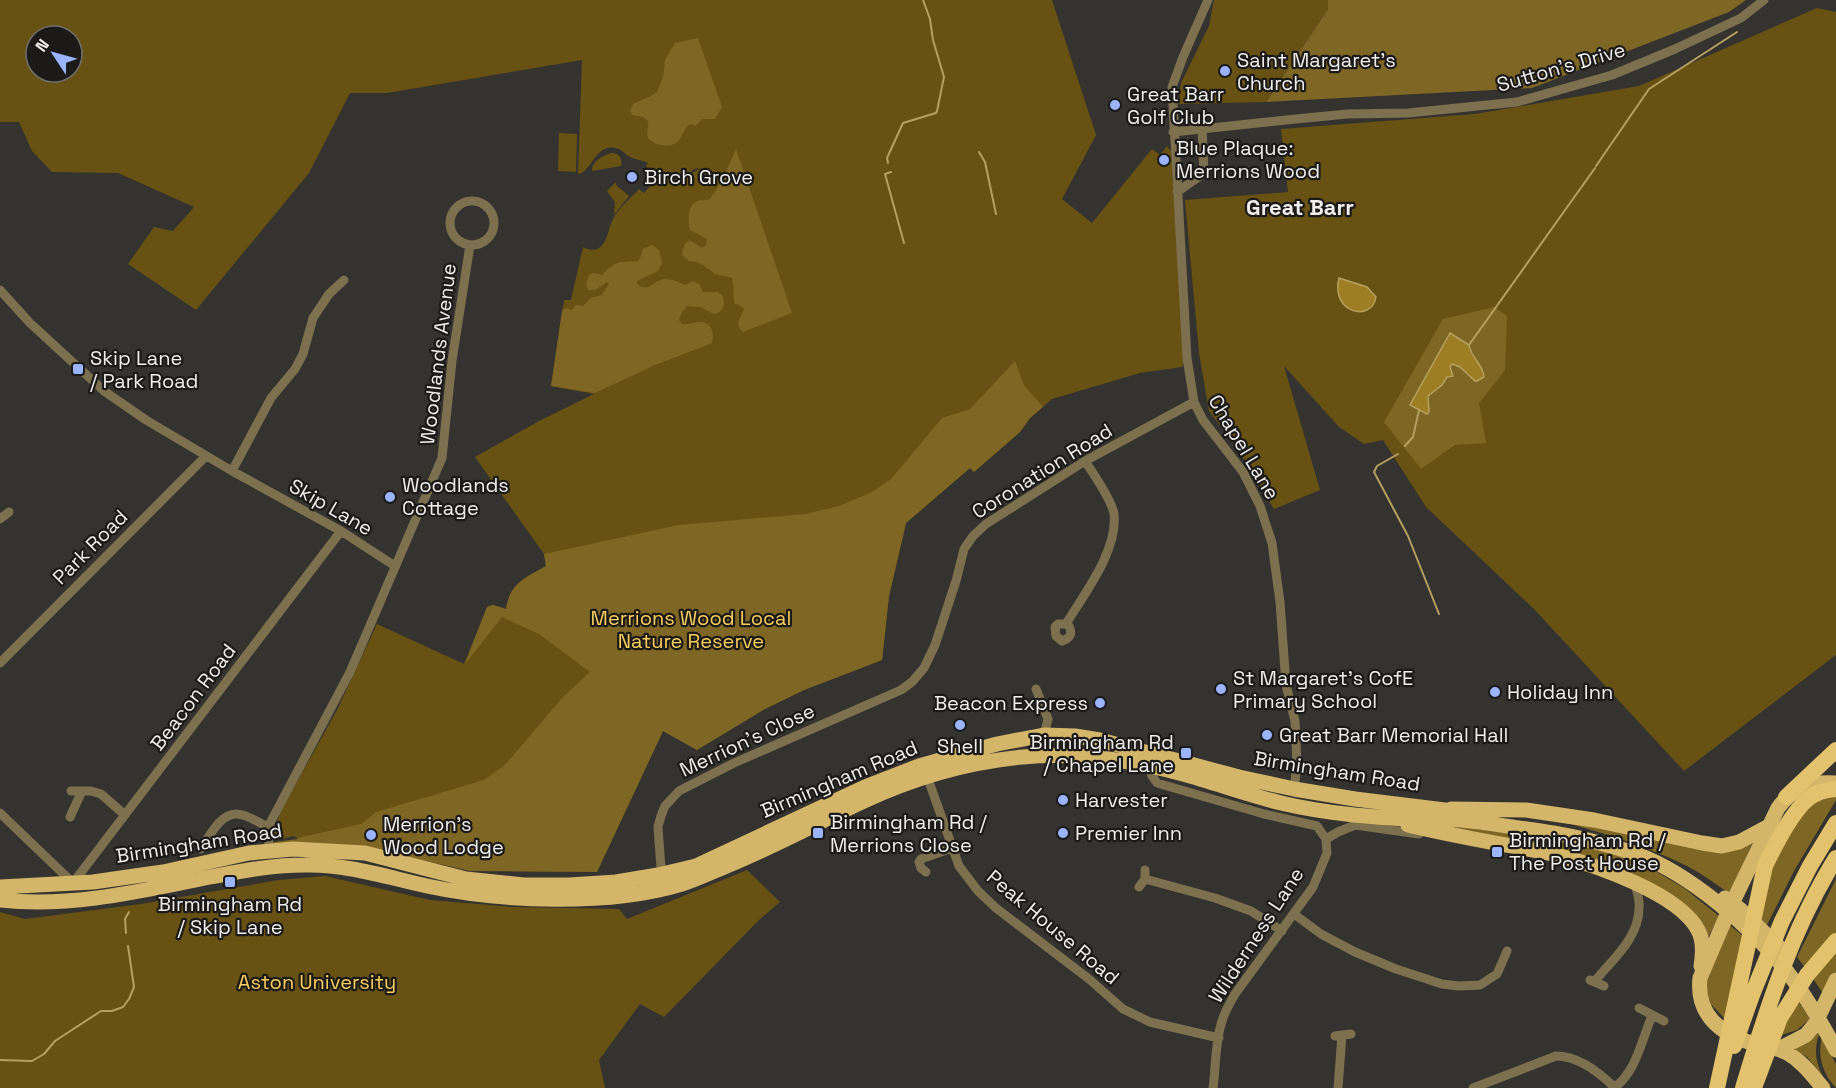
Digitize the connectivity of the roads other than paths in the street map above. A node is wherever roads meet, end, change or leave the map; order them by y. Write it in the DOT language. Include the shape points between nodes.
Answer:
graph roads {
  1 [pos="1208,0"];
  2 [pos="1764,0"];
  3 [pos="1202,127"];
  4 [pos="1173,132"];
  5 [pos="1178,192"];
  6 [pos="470,245"];
  7 [pos="342,286"];
  8 [pos="0,290"];
  9 [pos="1194,402"];
  10 [pos="1199,412"];
  11 [pos="1177,413"];
  12 [pos="206,456"];
  13 [pos="1085,460"];
  14 [pos="232,471"];
  15 [pos="9,512"];
  16 [pos="0,519"];
  17 [pos="341,531"];
  18 [pos="395,566"];
  19 [pos="1066,624"];
  20 [pos="0,663"];
  21 [pos="912,682"];
  22 [pos="1036,689"];
  23 [pos="1050,736"];
  24 [pos="1836,750"];
  25 [pos="1085,756"];
  26 [pos="1105,758"];
  27 [pos="1149,765"];
  28 [pos="927,776"];
  29 [pos="1836,783"];
  30 [pos="1294,789"];
  31 [pos="1836,789"];
  32 [pos="71,791"];
  33 [pos="82,791"];
  34 [pos="1786,797"];
  35 [pos="0,813"];
  36 [pos="125,815"];
  37 [pos="1436,815"];
  38 [pos="69,816"];
  39 [pos="1378,817"];
  40 [pos="1836,823"];
  41 [pos="1767,826"];
  42 [pos="268,827"];
  43 [pos="1452,835"];
  44 [pos="1326,839"];
  45 [pos="952,848"];
  46 [pos="201,849"];
  47 [pos="268,850"];
  48 [pos="1836,858"];
  49 [pos="926,872"];
  50 [pos="1143,879"];
  51 [pos="662,880"];
  52 [pos="93,882"];
  53 [pos="73,883"];
  54 [pos="1635,884"];
  55 [pos="54,885"];
  56 [pos="0,887"];
  57 [pos="1657,894"];
  58 [pos="96,898"];
  59 [pos="0,900"];
  60 [pos="59,902"];
  61 [pos="1640,909"];
  62 [pos="1294,914"];
  63 [pos="1282,931"];
  64 [pos="1836,941"];
  65 [pos="1507,951"];
  66 [pos="1700,978"];
  67 [pos="1836,980"];
  68 [pos="1596,982"];
  69 [pos="1639,1008"];
  70 [pos="1652,1016"];
  71 [pos="1665,1022"];
  72 [pos="1832,1028"];
  73 [pos="1343,1035"];
  74 [pos="1219,1038"];
  75 [pos="1779,1049"];
  76 [pos="1836,1050"];
  77 [pos="1213,1088"];
  78 [pos="1338,1088"];
  79 [pos="1473,1088"];
  80 [pos="1615,1088"];
  81 [pos="1717,1088"];
  82 [pos="1725,1088"];
  83 [pos="1743,1088"];
  84 [pos="1754,1088"];
  85 [pos="1823,1088"];
  1 -- 4 [label="street, Chapel Lane" via="1172,87"];
  2 -- 3 [label="street, Sutton's Drive" via="1741,18 1612,75 1516,102"];
  3 -- 4 [label="street, Sutton's Drive"];
  3 -- 5 [label="street" via="1204,173"];
  4 -- 5 [label="street, Chapel Lane"];
  5 -- 9 [label="street, Chapel Lane" via="1187,358"];
  6 -- 6 [label="street, Woodlands Avenue" via="452,234 450,219 457,206 470,200 484,204 494,216 493,230 484,242"];
  6 -- 18 [label="street, Woodlands Avenue" via="442,458"];
  7 -- 14 [label="street" via="329,294 313,318 303,354 271,398"];
  8 -- 12 [label="street, Skip Lane" via="104,391"];
  9 -- 10 [label="street, Chapel Lane"];
  9 -- 11 [label="street, Coronation Road"];
  10 -- 11 [label="street, Coronation Road"];
  10 -- 30 [label="street, Chapel Lane" via="1243,472 1272,543 1286,685 1295,721"];
  11 -- 13 [label="street, Coronation Road"];
  12 -- 14 [label="street, Skip Lane"];
  12 -- 20 [label="street, Park Road"];
  13 -- 19 [label="street" via="1114,513 1112,540 1101,567"];
  13 -- 21 [label="street, Coronation Road" via="973,536 964,549 935,645"];
  14 -- 17 [label="street, Skip Lane"];
  15 -- 16 [label="street"];
  17 -- 18 [label="street, Skip Lane"];
  17 -- 36 [label="street, Beacon Road"];
  18 -- 42 [label="street" via="350,672"];
  21 -- 51 [label="street, Merrion's Close" via="679,791 660,816"];
  22 -- 23 [label="street"];
  23 -- 25 [label="highway" via="1044,747"];
  23 -- 26 [label="highway" via="1088,743 1099,748"];
  23 -- 30 [label="highway, Birmingham Road" via="1100,740"];
  23 -- 51 [label="highway, Birmingham Road" via="997,744 919,766"];
  24 -- 34 [label="highway"];
  25 -- 26 [label="highway, Birmingham Road"];
  25 -- 28 [label="highway, Birmingham Road" via="1010,758"];
  26 -- 27 [label="highway, Birmingham Road"];
  27 -- 39 [label="highway, Birmingham Road" via="1283,803 1336,814"];
  27 -- 44 [label="street" via="1157,783 1317,826"];
  28 -- 45 [label="street, Peak House Road"];
  28 -- 51 [label="highway, Birmingham Road" via="865,800 770,848"];
  29 -- 34 [label="highway" via="1807,785"];
  30 -- 37 [label="highway, Birmingham Road"];
  31 -- 81 [label="highway" via="1815,794 1803,804 1765,866"];
  32 -- 33 [label="street"];
  33 -- 36 [label="street" via="101,794"];
  33 -- 38 [label="street"];
  34 -- 41 [label="highway"];
  35 -- 53 [label="street"];
  36 -- 53 [label="street, Beacon Road"];
  37 -- 39 [label="highway, Birmingham Road" via="1420,820"];
  37 -- 41 [label="highway" via="1526,810 1722,846 1739,842"];
  37 -- 43 [label="highway"];
  37 -- 72 [label="highway, Birmingham Road" via="1577,829 1650,854 1741,910 1766,933 1813,990"];
  39 -- 43 [label="highway"];
  40 -- 82 [label="highway" via="1782,921 1736,1041"];
  41 -- 66 [label="highway"];
  42 -- 46 [label="street" via="237,814 228,816"];
  42 -- 47 [label="street"];
  43 -- 44 [label="street" via="1429,836 1355,825"];
  43 -- 54 [label="highway" via="1558,855"];
  44 -- 62 [label="street, Wilderness Lane" via="1327,853 1319,873"];
  45 -- 49 [label="street" via="921,858 921,868"];
  45 -- 74 [label="street, Peak House Road" via="959,866 996,908 1123,1009 1150,1022"];
  47 -- 51 [label="highway, Birmingham Road" via="365,853 466,879 524,885"];
  47 -- 52 [label="highway, Birmingham Road"];
  48 -- 83 [label="highway" via="1789,950"];
  50 -- 63 [label="street" via="1251,911"];
  51 -- 58 [label="highway, Birmingham Road" via="624,896 525,898 465,892 354,868 309,864 251,869"];
  52 -- 53 [label="highway, Birmingham Road"];
  52 -- 58 [label="highway"];
  53 -- 55 [label="highway, Birmingham Road"];
  54 -- 57 [label="highway"];
  54 -- 61 [label="street"];
  55 -- 56 [label="highway, Birmingham Road"];
  55 -- 60 [label="highway"];
  57 -- 61 [label="street"];
  57 -- 66 [label="highway" via="1689,917 1699,931 1703,954"];
  58 -- 60 [label="highway, Birmingham Road"];
  59 -- 60 [label="highway, Birmingham Road"];
  61 -- 68 [label="street" via="1632,934"];
  62 -- 63 [label="street, Wilderness Lane"];
  62 -- 65 [label="street" via="1355,952 1442,984 1480,984 1497,974"];
  63 -- 74 [label="street, Wilderness Lane" via="1235,994"];
  64 -- 84 [label="highway" via="1807,975 1780,1018"];
  66 -- 75 [label="highway" via="1700,998 1706,1014 1718,1025 1750,1043"];
  67 -- 75 [label="highway" via="1806,1035"];
  69 -- 70 [label="street"];
  70 -- 71 [label="street"];
  70 -- 80 [label="street" via="1629,1073"];
  72 -- 76 [label="highway, Birmingham Road"];
  73 -- 78 [label="street"];
  74 -- 77 [label="street, Wilderness Lane"];
  75 -- 85 [label="highway" via="1797,1059"];
  79 -- 80 [label="street" via="1556,1056 1567,1056 1577,1059"];
}
